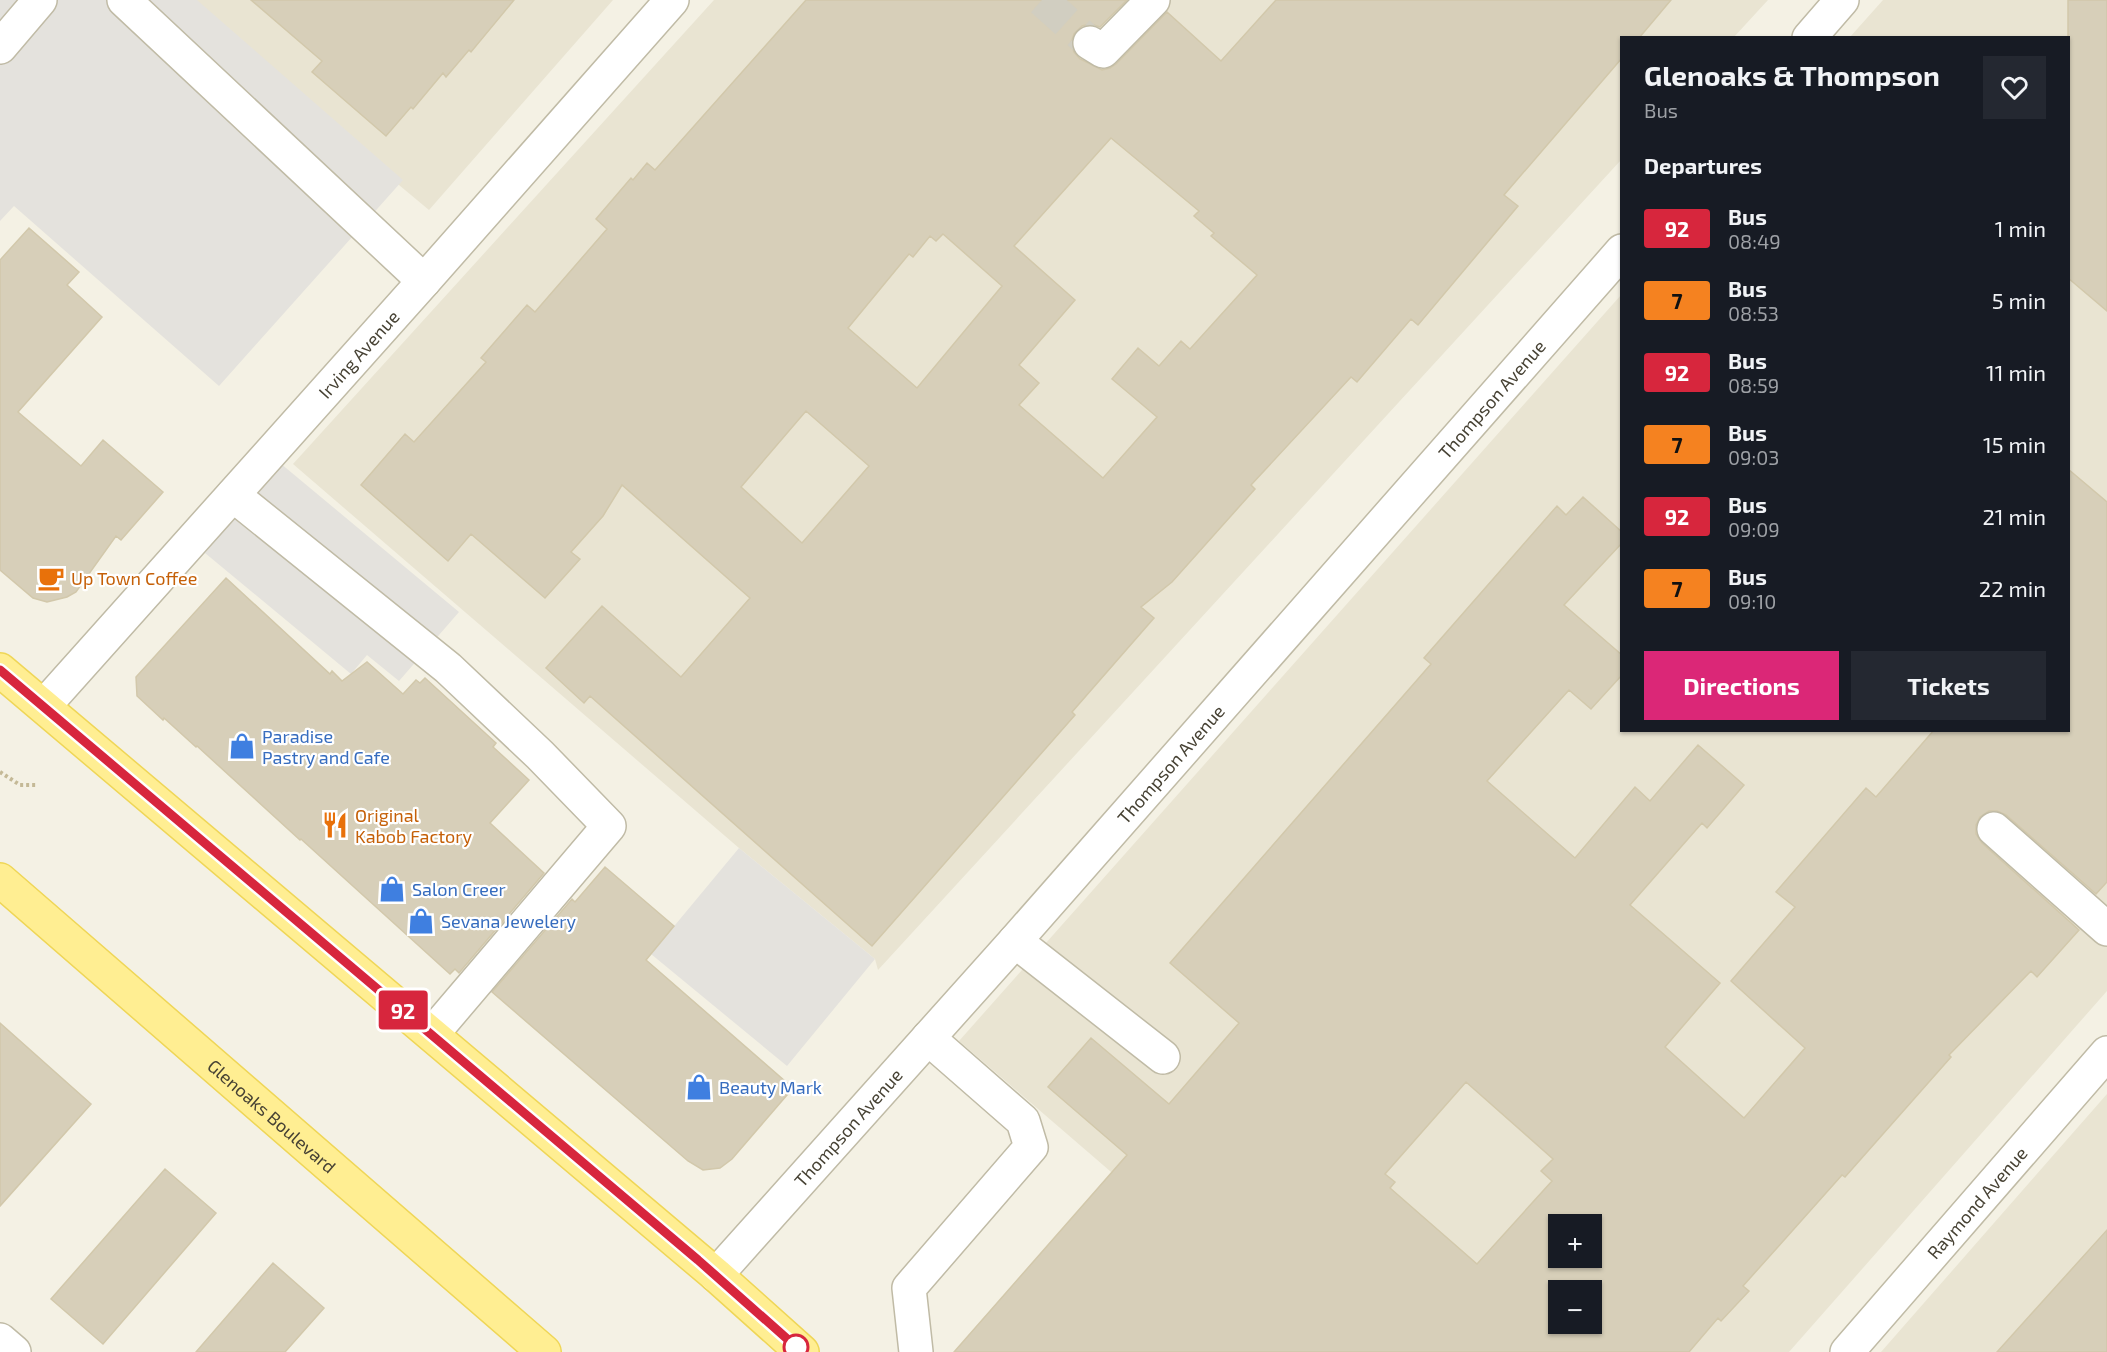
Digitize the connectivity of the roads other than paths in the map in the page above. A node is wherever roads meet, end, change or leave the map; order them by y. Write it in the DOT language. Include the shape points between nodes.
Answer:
graph roads {
  1 [pos="40,0"];
  2 [pos="124,0"];
  3 [pos="672,0"];
  4 [pos="1153,0"];
  5 [pos="1842,0"];
  6 [pos="1811,36"];
  7 [pos="1090,42"];
  8 [pos="0,47"];
  9 [pos="1620,253"];
  10 [pos="424,281"];
  11 [pos="233,495"];
  12 [pos="0,670"];
  13 [pos="44,706"];
  14 [pos="1994,829"];
  15 [pos="0,880"];
  16 [pos="2107,929"];
  17 [pos="1015,941"];
  18 [pos="432,1034"];
  19 [pos="928,1038"];
  20 [pos="2107,1053"];
  21 [pos="1162,1058"];
  22 [pos="716,1275"];
  23 [pos="0,1340"];
  24 [pos="14,1352"];
  25 [pos="544,1352"];
  26 [pos="802,1352"];
  27 [pos="916,1352"];
  28 [pos="1846,1352"];
  1 -- 8 [label="street"];
  2 -- 10 [label="street"];
  3 -- 10 [label="street, Irving Avenue"];
  4 -- 7 [label="street" via="1103,51"];
  5 -- 6 [label="street"];
  9 -- 17 [label="street, Thompson Avenue"];
  10 -- 11 [label="street, Irving Avenue"];
  11 -- 13 [label="street, Irving Avenue"];
  11 -- 18 [label="street" via="448,668 609,826"];
  12 -- 13 [label="main road"];
  13 -- 18 [label="main road"];
  14 -- 16 [label="street"];
  15 -- 25 [label="main road, Glenoaks Boulevard"];
  17 -- 19 [label="street, Thompson Avenue"];
  17 -- 21 [label="street"];
  18 -- 22 [label="main road"];
  19 -- 22 [label="street, Thompson Avenue"];
  19 -- 27 [label="street" via="1023,1121 1031,1147 909,1288"];
  20 -- 28 [label="street, Raymond Avenue"];
  22 -- 26 [label="main road"];
  23 -- 24 [label="street"];
}
